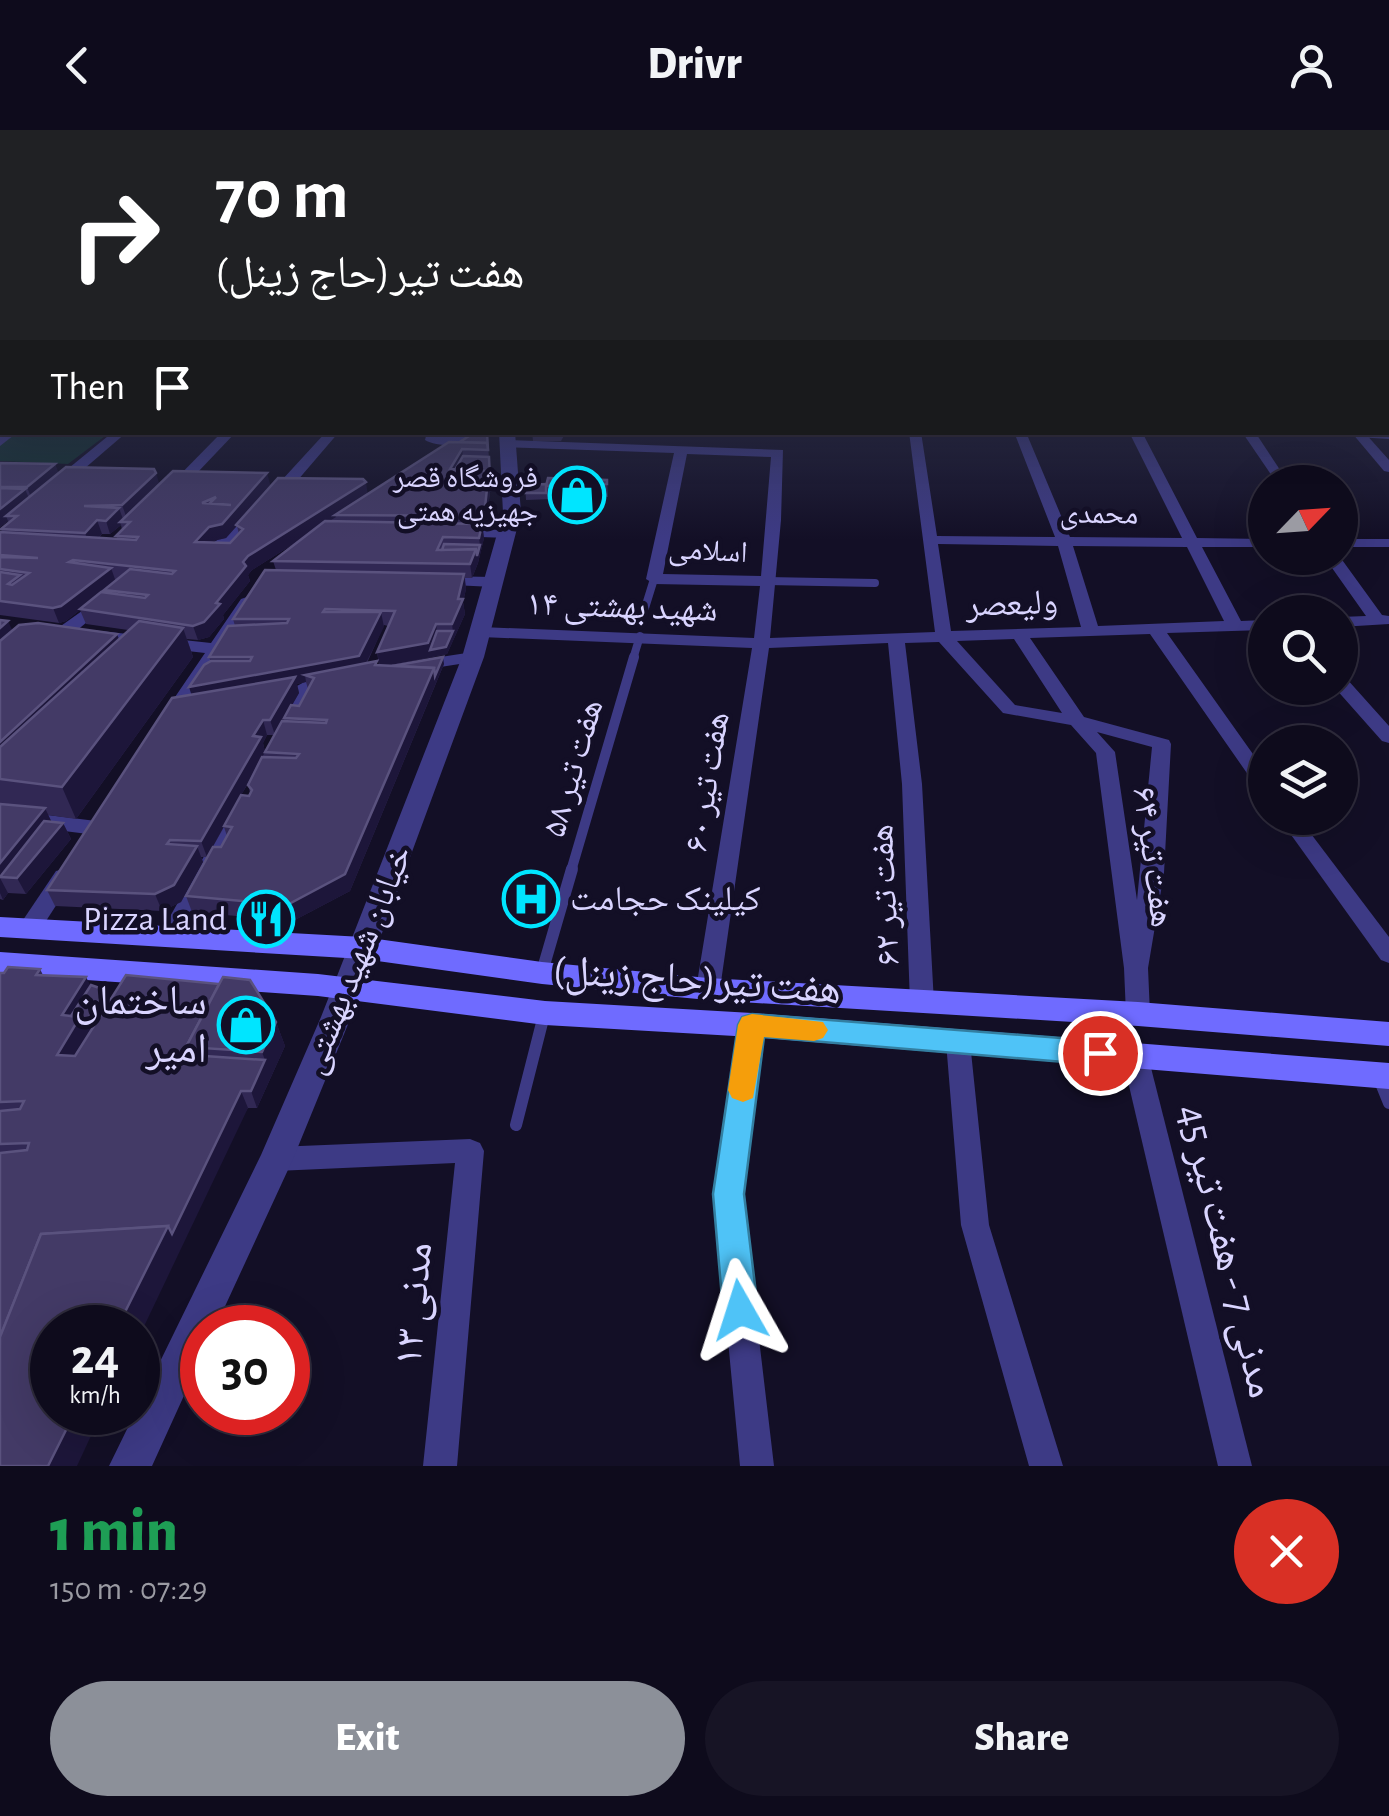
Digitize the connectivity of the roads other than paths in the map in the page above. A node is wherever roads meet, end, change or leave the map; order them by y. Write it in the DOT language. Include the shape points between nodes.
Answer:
graph roads {
  1 [pos="116,435"];
  2 [pos="227,435"];
  3 [pos="330,435"];
  4 [pos="433,435"];
  5 [pos="916,435"];
  6 [pos="1137,435"];
  7 [pos="1250,435"];
  8 [pos="1359,435"];
  9 [pos="478,436"];
  10 [pos="1022,437"];
  11 [pos="507,438"];
  12 [pos="681,450"];
  13 [pos="444,459"];
  14 [pos="1270,465"];
  15 [pos="1389,468"];
  16 [pos="54,471"];
  17 [pos="72,472"];
  18 [pos="91,473"];
  19 [pos="166,476"];
  20 [pos="186,477"];
  21 [pos="203,478"];
  22 [pos="272,481"];
  23 [pos="289,482"];
  24 [pos="308,483"];
  25 [pos="49,492"];
  26 [pos="164,499"];
  27 [pos="224,518"];
  28 [pos="254,520"];
  29 [pos="450,533"];
  30 [pos="507,534"];
  31 [pos="232,540"];
  32 [pos="933,540"];
  33 [pos="1064,540"];
  34 [pos="1193,543"];
  35 [pos="1248,543"];
  36 [pos="1358,543"];
  37 [pos="1389,544"];
  38 [pos="1346,575"];
  39 [pos="262,579"];
  40 [pos="654,579"];
  41 [pos="416,581"];
  42 [pos="767,581"];
  43 [pos="493,582"];
  44 [pos="875,584"];
  45 [pos="108,601"];
  46 [pos="644,608"];
  47 [pos="1383,621"];
  48 [pos="1358,622"];
  49 [pos="1235,626"];
  50 [pos="1248,626"];
  51 [pos="1155,629"];
  52 [pos="1091,631"];
  53 [pos="481,632"];
  54 [pos="1020,634"];
  55 [pos="640,636"];
  56 [pos="944,636"];
  57 [pos="896,638"];
  58 [pos="226,641"];
  59 [pos="760,643"];
  60 [pos="473,656"];
  61 [pos="406,668"];
  62 [pos="305,686"];
  63 [pos="1358,702"];
  64 [pos="1076,721"];
  65 [pos="1389,737"];
  66 [pos="155,739"];
  67 [pos="283,742"];
  68 [pos="1248,761"];
  69 [pos="246,800"];
  70 [pos="0,816"];
  71 [pos="1302,835"];
  72 [pos="15,928"];
  73 [pos="170,936"];
  74 [pos="363,948"];
  75 [pos="1389,954"];
  76 [pos="0,963"];
  77 [pos="1136,968"];
  78 [pos="542,973"];
  79 [pos="348,989"];
  80 [pos="708,989"];
  81 [pos="922,1003"];
  82 [pos="545,1013"];
  83 [pos="1138,1014"];
  84 [pos="752,1025"];
  85 [pos="1389,1034"];
  86 [pos="958,1042"];
  87 [pos="1136,1056"];
  88 [pos="1385,1084"];
  89 [pos="516,1125"];
  90 [pos="276,1159"];
  91 [pos="130,1466"];
  92 [pos="440,1466"];
  93 [pos="757,1466"];
  94 [pos="1046,1466"];
  95 [pos="1236,1466"];
  1 -- 17 [label="street"];
  2 -- 20 [label="street"];
  3 -- 23 [label="street"];
  4 -- 9 [label="street" via="431,440"];
  5 -- 32 [label="street"];
  6 -- 34 [label="street"];
  7 -- 14 [label="street"];
  8 -- 15 [label="street"];
  9 -- 13 [label="street"];
  10 -- 33 [label="street"];
  11 -- 12 [label="street" via="566,450"];
  11 -- 30 [label="street, خیابان شهید بهشتی"];
  12 -- 40 [label="street, اسلامی"];
  12 -- 42 [label="street, هفت تیر ۶۰" via="778,454"];
  16 -- 17 [label="street"];
  17 -- 18 [label="street"];
  17 -- 25 [label="street"];
  19 -- 20 [label="street"];
  20 -- 21 [label="street"];
  20 -- 26 [label="street"];
  22 -- 23 [label="street"];
  23 -- 24 [label="street"];
  23 -- 28 [label="street"];
  27 -- 28 [label="street"];
  28 -- 31 [label="street"];
  29 -- 30 [label="street"];
  30 -- 43 [label="street, خیابان شهید بهشتی"];
  32 -- 33 [label="street, محمدی"];
  32 -- 56 [label="street"];
  33 -- 34 [label="street, محمدی"];
  33 -- 52 [label="street"];
  34 -- 35 [label="street, محمدی"];
  34 -- 49 [label="street"];
  36 -- 37 [label="street"];
  38 -- 47 [label="street"];
  39 -- 58 [label="street"];
  40 -- 42 [label="street, اسلامی"];
  40 -- 46 [label="lane"];
  41 -- 43 [label="street"];
  42 -- 44 [label="lane"];
  42 -- 59 [label="street, هفت تیر ۶۰"];
  43 -- 53 [label="street, خیابان شهید بهشتی"];
  45 -- 58 [label="street" via="56,631 136,648"];
  47 -- 48 [label="street"];
  49 -- 50 [label="street, ولیعصر"];
  49 -- 51 [label="street, ولیعصر"];
  51 -- 52 [label="street, ولیعصر"];
  51 -- 68 [label="street"];
  52 -- 54 [label="street, ولیعصر"];
  53 -- 55 [label="street, شهید بهشتی ۱۴"];
  53 -- 60 [label="street, خیابان شهید بهشتی"];
  54 -- 56 [label="street, ولیعصر"];
  54 -- 64 [label="street, هفت تیر ۶۴"];
  55 -- 59 [label="street, شهید بهشتی ۱۴"];
  55 -- 78 [label="lane, هفت تیر ۵۸"];
  56 -- 57 [label="street, ولیعصر"];
  56 -- 64 [label="street" via="1009,709"];
  57 -- 59 [label="street, ولیعصر"];
  57 -- 81 [label="street, هفت تیر ۶۲" via="912,784"];
  58 -- 66 [label="street" via="184,708"];
  59 -- 80 [label="street, هفت تیر ۶۰"];
  60 -- 61 [label="street"];
  60 -- 74 [label="street, خیابان شهید بهشتی"];
  62 -- 67 [label="street"];
  63 -- 65 [label="street"];
  64 -- 77 [label="street, هفت تیر ۶۴" via="1105,752"];
  64 -- 77 [label="street" via="1162,744 1154,873"];
  69 -- 73 [label="street" via="203,860"];
  70 -- 72 [label="street" via="91,836"];
  71 -- 75 [label="street"];
  72 -- 73 [label="main road, هفت تیر(حاج زینل)"];
  73 -- 74 [label="main road, هفت تیر(حاج زینل)"];
  74 -- 78 [label="main road, هفت تیر(حاج زینل)"];
  74 -- 79 [label="street, خیابان شهید بهشتی"];
  76 -- 79 [label="main road, هفت تیر(حاج زینل)" via="132,980"];
  77 -- 83 [label="street, هفت تیر ۶۴"];
  78 -- 80 [label="main road, هفت تیر(حاج زینل)"];
  79 -- 82 [label="main road, هفت تیر(حاج زینل)"];
  79 -- 90 [label="street, خیابان شهید بهشتی"];
  80 -- 81 [label="main road, هفت تیر(حاج زینل)"];
  81 -- 83 [label="main road, هفت تیر(حاج زینل)"];
  82 -- 84 [label="main road, هفت تیر(حاج زینل)"];
  82 -- 89 [label="lane"];
  83 -- 85 [label="main road, هفت تیر(حاج زینل)"];
  84 -- 86 [label="main road, هفت تیر(حاج زینل)"];
  84 -- 93 [label="street" via="728,1194"];
  86 -- 87 [label="main road, هفت تیر(حاج زینل)"];
  86 -- 94 [label="street" via="974,1225"];
  87 -- 88 [label="main road, هفت تیر(حاج زینل)"];
  87 -- 95 [label="street, مدنی 7 - هفت تیر 45"];
  90 -- 91 [label="street, خیابان شهید بهشتی"];
  90 -- 92 [label="street, مدنی ۱۳" via="470,1151"];
}
